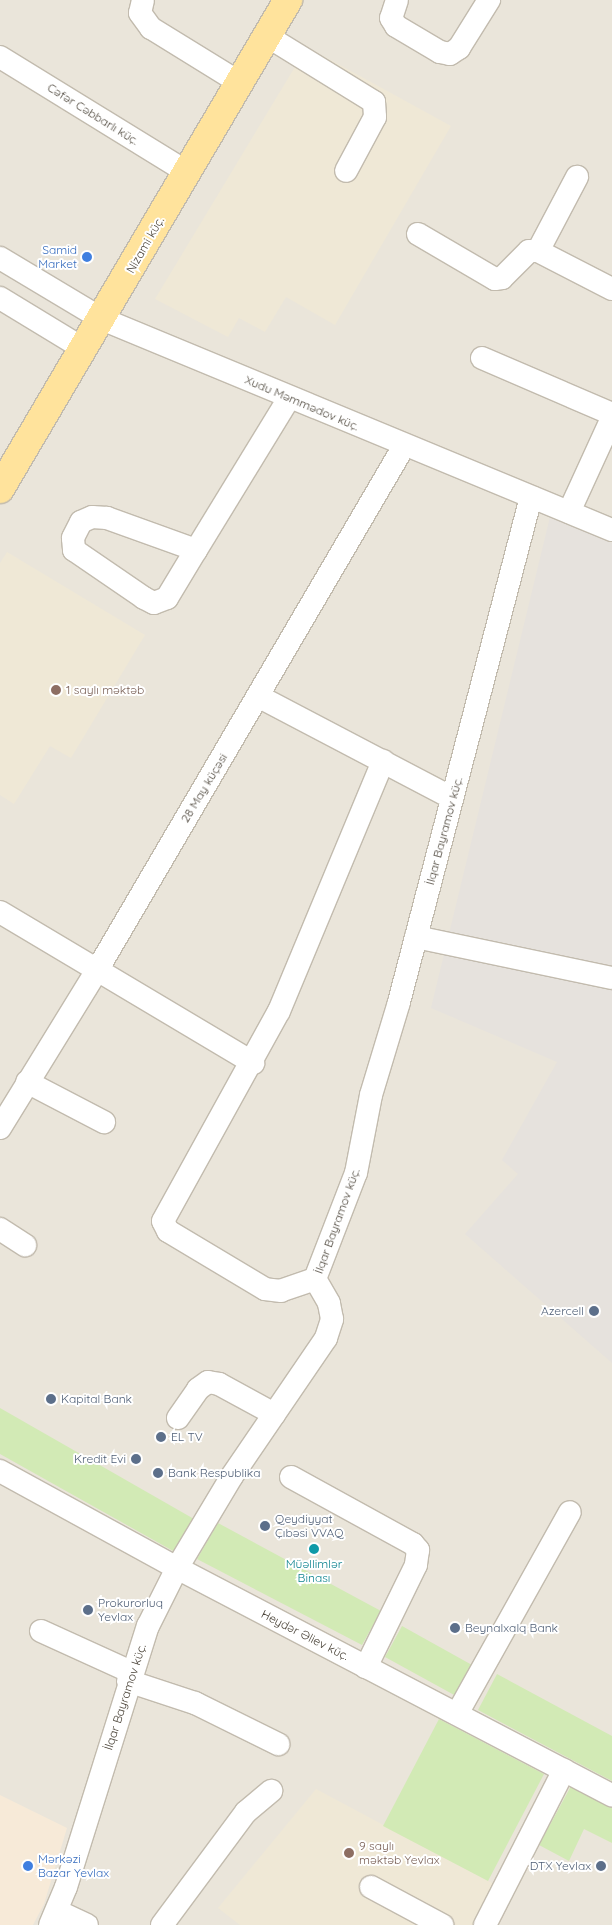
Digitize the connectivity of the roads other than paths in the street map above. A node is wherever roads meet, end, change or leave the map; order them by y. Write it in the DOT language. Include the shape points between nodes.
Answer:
graph roads {
  1 [pos="143,0"];
  2 [pos="288,0"];
  3 [pos="397,0"];
  4 [pos="489,0"];
  5 [pos="267,36"];
  6 [pos="0,57"];
  7 [pos="240,83"];
  8 [pos="346,171"];
  9 [pos="186,172"];
  10 [pos="577,177"];
  11 [pos="418,234"];
  12 [pos="538,251"];
  13 [pos="0,258"];
  14 [pos="612,289"];
  15 [pos="0,298"];
  16 [pos="102,319"];
  17 [pos="84,349"];
  18 [pos="482,358"];
  19 [pos="290,398"];
  20 [pos="612,414"];
  21 [pos="612,418"];
  22 [pos="404,446"];
  23 [pos="0,489"];
  24 [pos="531,497"];
  25 [pos="569,512"];
  26 [pos="612,530"];
  27 [pos="196,550"];
  28 [pos="258,696"];
  29 [pos="384,761"];
  30 [pos="452,798"];
  31 [pos="0,912"];
  32 [pos="416,937"];
  33 [pos="96,972"];
  34 [pos="612,978"];
  35 [pos="253,1063"];
  36 [pos="27,1082"];
  37 [pos="104,1122"];
  38 [pos="0,1128"];
  39 [pos="0,1229"];
  40 [pos="25,1245"];
  41 [pos="315,1279"];
  42 [pos="274,1414"];
  43 [pos="178,1418"];
  44 [pos="0,1472"];
  45 [pos="291,1477"];
  46 [pos="570,1512"];
  47 [pos="177,1568"];
  48 [pos="41,1631"];
  49 [pos="366,1667"];
  50 [pos="130,1676"];
  51 [pos="457,1714"];
  52 [pos="278,1744"];
  53 [pos="564,1770"];
  54 [pos="271,1791"];
  55 [pos="612,1795"];
  56 [pos="371,1887"];
  57 [pos="54,1918"];
  58 [pos="87,1925"];
  59 [pos="162,1925"];
  60 [pos="442,1925"];
  61 [pos="485,1925"];
  1 -- 7 [label="street" via="140,13 150,28"];
  2 -- 5 [label="main road, Nizami küç."];
  3 -- 4 [label="street" via="391,18 396,26 440,52 450,54 459,48"];
  5 -- 7 [label="main road, Nizami küç."];
  5 -- 8 [label="street" via="374,102 375,117"];
  6 -- 9 [label="street, Cəfər Cəbbarlı küç."];
  7 -- 9 [label="main road, Nizami küç."];
  9 -- 16 [label="main road, Nizami küç."];
  10 -- 12 [label="street"];
  11 -- 12 [label="street" via="495,279 502,278 529,251"];
  12 -- 14 [label="street"];
  13 -- 16 [label="street, Xudu Məmmədov küç."];
  15 -- 17 [label="street"];
  16 -- 17 [label="main road, Nizami küç."];
  16 -- 19 [label="street, Xudu Məmmədov küç."];
  17 -- 23 [label="main road, Nizami küç."];
  18 -- 20 [label="street"];
  19 -- 22 [label="street, Xudu Məmmədov küç."];
  19 -- 27 [label="street"];
  21 -- 25 [label="street"];
  22 -- 24 [label="street, Xudu Məmmədov küç."];
  22 -- 28 [label="street, 28 May küçəsi"];
  24 -- 25 [label="street, Xudu Məmmədov küç."];
  24 -- 30 [label="street, İlqar Bayramov küç."];
  25 -- 26 [label="street, Xudu Məmmədov küç."];
  27 -- 27 [label="street" via="167,598 154,603 74,550 73,538 81,522 92,517 107,518"];
  28 -- 29 [label="street"];
  28 -- 33 [label="street, 28 May küçəsi"];
  29 -- 30 [label="street"];
  29 -- 35 [label="street" via="279,1011"];
  30 -- 32 [label="street, İlqar Bayramov küç."];
  31 -- 33 [label="street"];
  32 -- 34 [label="street"];
  32 -- 41 [label="street, İlqar Bayramov küç." via="371,1095 356,1173"];
  33 -- 35 [label="street"];
  33 -- 36 [label="street, 28 May küçəsi"];
  35 -- 41 [label="street" via="163,1221 168,1231 264,1289 281,1291"];
  36 -- 37 [label="street"];
  36 -- 38 [label="street, 28 May küçəsi"];
  39 -- 40 [label="street"];
  41 -- 42 [label="street, İlqar Bayramov küç." via="329,1302 332,1319 326,1338"];
  42 -- 43 [label="street" via="219,1384 208,1382 198,1389"];
  42 -- 47 [label="street, İlqar Bayramov küç."];
  44 -- 47 [label="street, Heydər Əliev küç."];
  45 -- 49 [label="street" via="413,1544 418,1550 416,1565"];
  46 -- 51 [label="street"];
  47 -- 49 [label="street, Heydər Əliev küç."];
  47 -- 50 [label="street, İlqar Bayramov küç." via="148,1626"];
  48 -- 50 [label="street"];
  49 -- 51 [label="street, Heydər Əliev küç."];
  50 -- 52 [label="street" via="196,1703"];
  50 -- 57 [label="street, İlqar Bayramov küç."];
  51 -- 53 [label="street, Heydər Əliev küç."];
  53 -- 55 [label="street, Heydər Əliev küç."];
  53 -- 61 [label="street"];
  54 -- 59 [label="street" via="246,1812"];
  56 -- 60 [label="street"];
  57 -- 58 [label="street"];
}
